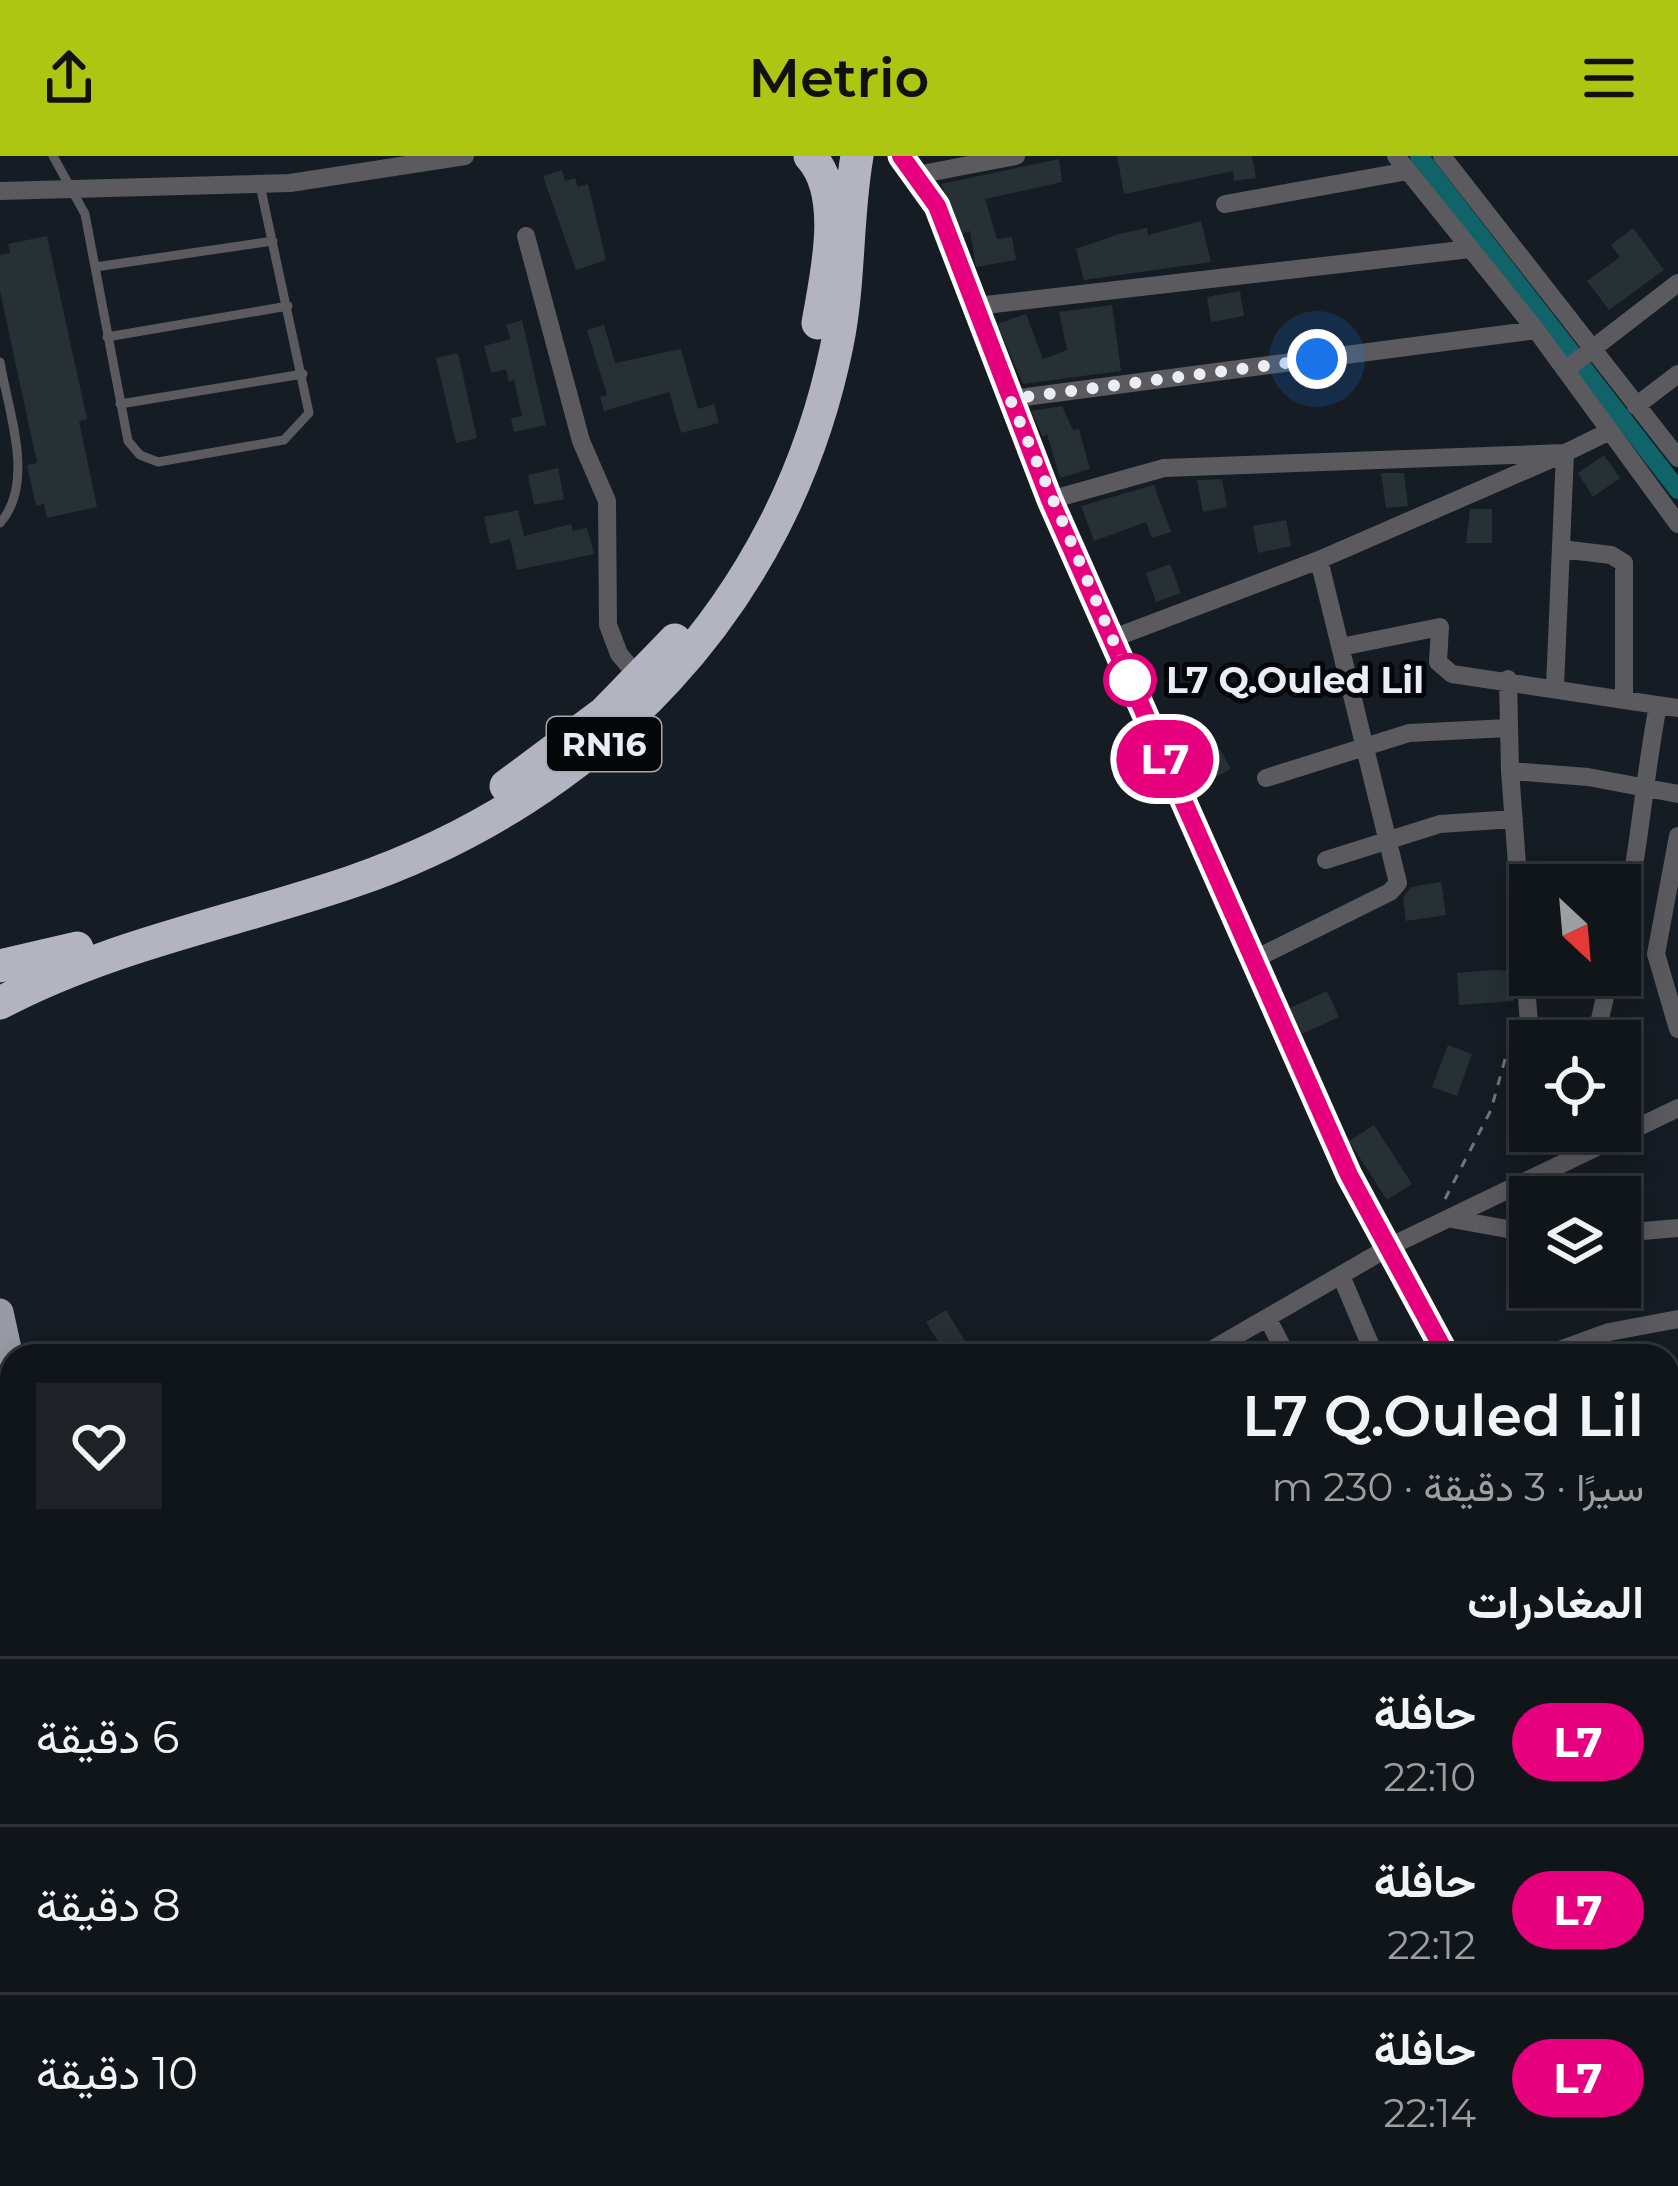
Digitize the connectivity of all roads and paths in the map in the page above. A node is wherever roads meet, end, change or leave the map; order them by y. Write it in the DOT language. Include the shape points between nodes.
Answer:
graph roads {
  1 [pos="53,156"];
  2 [pos="465,156"];
  3 [pos="810,156"];
  4 [pos="857,156"];
  5 [pos="901,156"];
  6 [pos="1016,156"];
  7 [pos="1442,156"];
  8 [pos="1402,163"];
  9 [pos="917,175"];
  10 [pos="260,185"];
  11 [pos="76,189"];
  12 [pos="0,191"];
  13 [pos="1225,204"];
  14 [pos="526,236"];
  15 [pos="273,241"];
  16 [pos="1470,249"];
  17 [pos="95,267"];
  18 [pos="1678,283"];
  19 [pos="288,306"];
  20 [pos="976,306"];
  21 [pos="1536,330"];
  22 [pos="107,337"];
  23 [pos="1592,350"];
  24 [pos="0,362"];
  25 [pos="1565,370"];
  26 [pos="303,374"];
  27 [pos="1678,374"];
  28 [pos="1010,399"];
  29 [pos="120,404"];
  30 [pos="1636,406"];
  31 [pos="1610,431"];
  32 [pos="1565,453"];
  33 [pos="1677,456"];
  34 [pos="1050,500"];
  35 [pos="0,523"];
  36 [pos="1678,524"];
  37 [pos="1561,549"];
  38 [pos="1319,560"];
  39 [pos="1111,639"];
  40 [pos="1341,647"];
  41 [pos="1508,679"];
  42 [pos="640,680"];
  43 [pos="1556,687"];
  44 [pos="1624,697"];
  45 [pos="1668,707"];
  46 [pos="1508,728"];
  47 [pos="1363,745"];
  48 [pos="1510,771"];
  49 [pos="1266,778"];
  50 [pos="1642,788"];
  51 [pos="1678,794"];
  52 [pos="1514,819"];
  53 [pos="1640,835"];
  54 [pos="1678,836"];
  55 [pos="1389,838"];
  56 [pos="1677,846"];
  57 [pos="1326,860"];
  58 [pos="1634,864"];
  59 [pos="1253,961"];
  60 [pos="0,966"];
  61 [pos="0,1003"];
  62 [pos="1535,1020"];
  63 [pos="1678,1028"];
  64 [pos="1509,1051"];
  65 [pos="1678,1108"];
  66 [pos="1569,1152"];
  67 [pos="1567,1159"];
  68 [pos="1452,1220"];
  69 [pos="1678,1228"];
  70 [pos="1430,1229"];
  71 [pos="1509,1230"];
  72 [pos="1641,1231"];
  73 [pos="1391,1246"];
  74 [pos="1342,1278"];
  75 [pos="0,1312"];
  76 [pos="1268,1319"];
  77 [pos="1678,1319"];
  78 [pos="7,1344"];
  79 [pos="1227,1344"];
  80 [pos="1281,1344"];
  81 [pos="1371,1344"];
  82 [pos="1441,1344"];
  83 [pos="1576,1344"];
  1 -- 11 [label="lane"];
  2 -- 10 [label="street"];
  3 -- 42 [label="highway, RN16" via="824,185 829,227 818,326 794,422 730,564"];
  4 -- 61 [label="highway, RN16" via="841,325 808,448 745,580 655,698 570,771 424,854 158,940"];
  5 -- 9 [label="street"];
  6 -- 9 [label="street"];
  7 -- 23 [label="street"];
  8 -- 13 [label="street"];
  8 -- 16 [label="street"];
  9 -- 20 [label="street"];
  10 -- 11 [label="street"];
  10 -- 15 [label="lane"];
  11 -- 12 [label="street"];
  11 -- 17 [label="lane"];
  14 -- 42 [label="street" via="581,441 608,501 608,625"];
  15 -- 17 [label="lane"];
  15 -- 19 [label="lane"];
  16 -- 20 [label="street"];
  16 -- 21 [label="street"];
  17 -- 22 [label="lane"];
  18 -- 23 [label="street"];
  19 -- 22 [label="lane"];
  19 -- 26 [label="lane"];
  20 -- 28 [label="street"];
  21 -- 25 [label="street"];
  21 -- 28 [label="street"];
  22 -- 29 [label="lane"];
  23 -- 25 [label="street"];
  23 -- 30 [label="street"];
  24 -- 35 [label="lane" via="19,478"];
  25 -- 31 [label="street"];
  26 -- 29 [label="lane"];
  26 -- 29 [label="lane" via="310,404 293,436 167,461 133,448"];
  27 -- 30 [label="street"];
  28 -- 34 [label="street"];
  30 -- 33 [label="street"];
  31 -- 32 [label="street"];
  31 -- 36 [label="street"];
  32 -- 34 [label="street" via="1164,468"];
  32 -- 37 [label="street"];
  32 -- 38 [label="street"];
  34 -- 39 [label="street"];
  37 -- 43 [label="street"];
  37 -- 44 [label="street" via="1624,563"];
  38 -- 39 [label="street"];
  38 -- 40 [label="street"];
  39 -- 59 [label="street"];
  40 -- 41 [label="street" via="1437,627 1444,671"];
  40 -- 47 [label="street"];
  41 -- 43 [label="street"];
  41 -- 46 [label="street"];
  42 -- 60 [label="highway, RN16" via="535,767 428,829 58,954"];
  43 -- 44 [label="street"];
  44 -- 45 [label="street"];
  45 -- 50 [label="street"];
  46 -- 47 [label="street" via="1438,728"];
  46 -- 48 [label="street"];
  47 -- 49 [label="street"];
  47 -- 55 [label="street"];
  48 -- 50 [label="street"];
  48 -- 52 [label="street"];
  50 -- 51 [label="street"];
  50 -- 53 [label="street"];
  52 -- 55 [label="street" via="1440,824"];
  52 -- 62 [label="street"];
  53 -- 56 [label="street"];
  53 -- 58 [label="street"];
  54 -- 56 [label="street"];
  55 -- 57 [label="street"];
  55 -- 59 [label="street" via="1396,888"];
  56 -- 63 [label="street" via="1656,954"];
  59 -- 73 [label="street" via="1349,1175"];
  64 -- 70 [label="path" via="1491,1110"];
  65 -- 67 [label="street"];
  66 -- 67 [label="street"];
  67 -- 68 [label="street"];
  68 -- 70 [label="street"];
  68 -- 71 [label="street"];
  69 -- 72 [label="street"];
  70 -- 73 [label="street"];
  73 -- 74 [label="street"];
  73 -- 82 [label="street"];
  74 -- 76 [label="street"];
  74 -- 81 [label="street"];
  75 -- 78 [label="main road"];
  76 -- 79 [label="street"];
  76 -- 80 [label="street"];
  77 -- 83 [label="street"];
}
